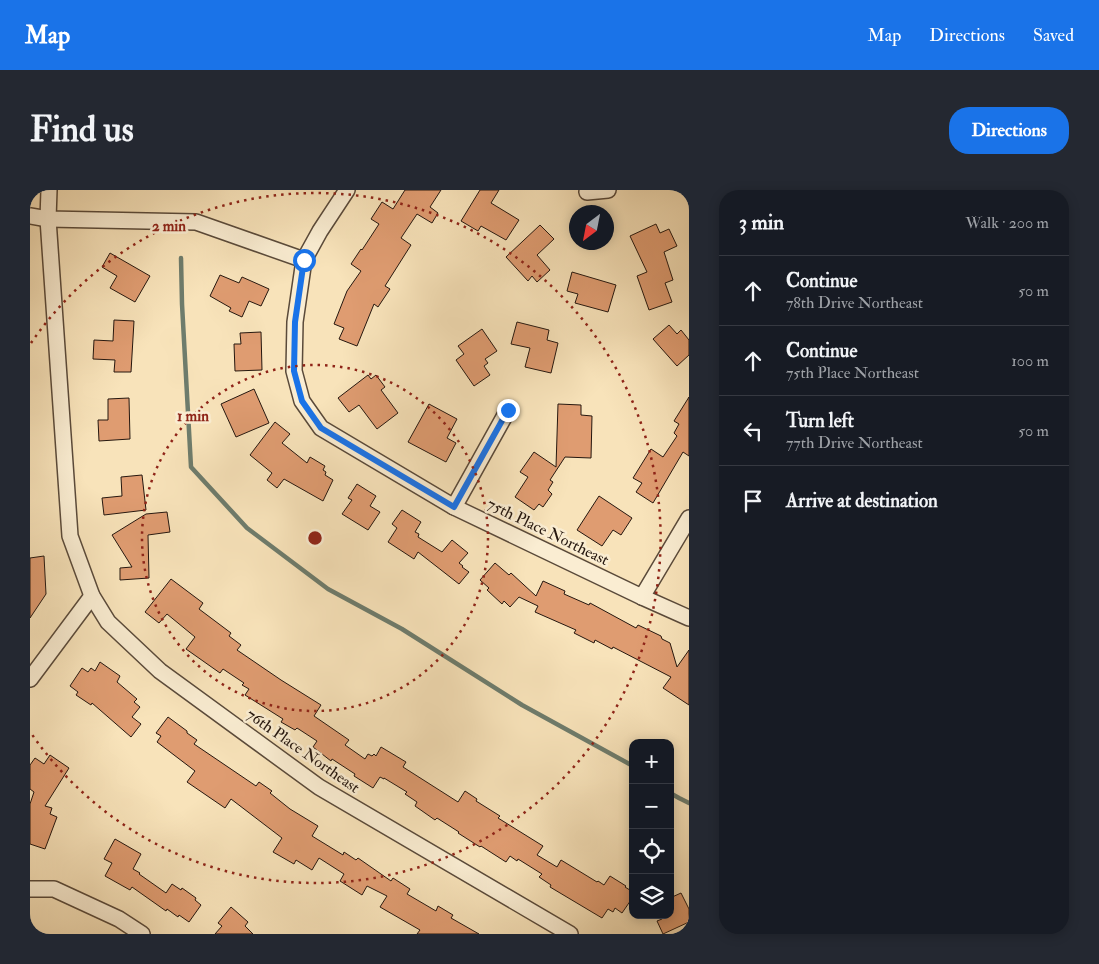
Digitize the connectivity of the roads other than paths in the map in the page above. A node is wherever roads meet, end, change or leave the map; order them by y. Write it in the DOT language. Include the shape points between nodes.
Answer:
graph roads {
  1 [pos="50,190"];
  2 [pos="347,190"];
  3 [pos="608,190"];
  4 [pos="587,192"];
  5 [pos="30,216"];
  6 [pos="48,219"];
  7 [pos="304,260"];
  8 [pos="508,410"];
  9 [pos="454,507"];
  10 [pos="689,518"];
  11 [pos="92,596"];
  12 [pos="642,597"];
  13 [pos="689,618"];
  14 [pos="30,679"];
  15 [pos="30,888"];
  16 [pos="142,934"];
  17 [pos="570,934"];
  1 -- 6 [label="street, 76th Place Northeast"];
  2 -- 7 [label="street"];
  3 -- 4 [label="street"];
  5 -- 6 [label="street"];
  6 -- 7 [label="street" via="196,222"];
  6 -- 11 [label="street, 76th Place Northeast" via="70,536"];
  7 -- 9 [label="street, 75th Place Northeast" via="295,322 294,371 302,401 321,428"];
  8 -- 9 [label="street"];
  9 -- 12 [label="street, 75th Place Northeast"];
  10 -- 12 [label="street"];
  11 -- 14 [label="street"];
  11 -- 17 [label="street, 76th Place Northeast" via="108,622 160,671 318,787"];
  12 -- 13 [label="street, 75th Place Northeast"];
  15 -- 16 [label="street" via="54,889 119,919"];
}
